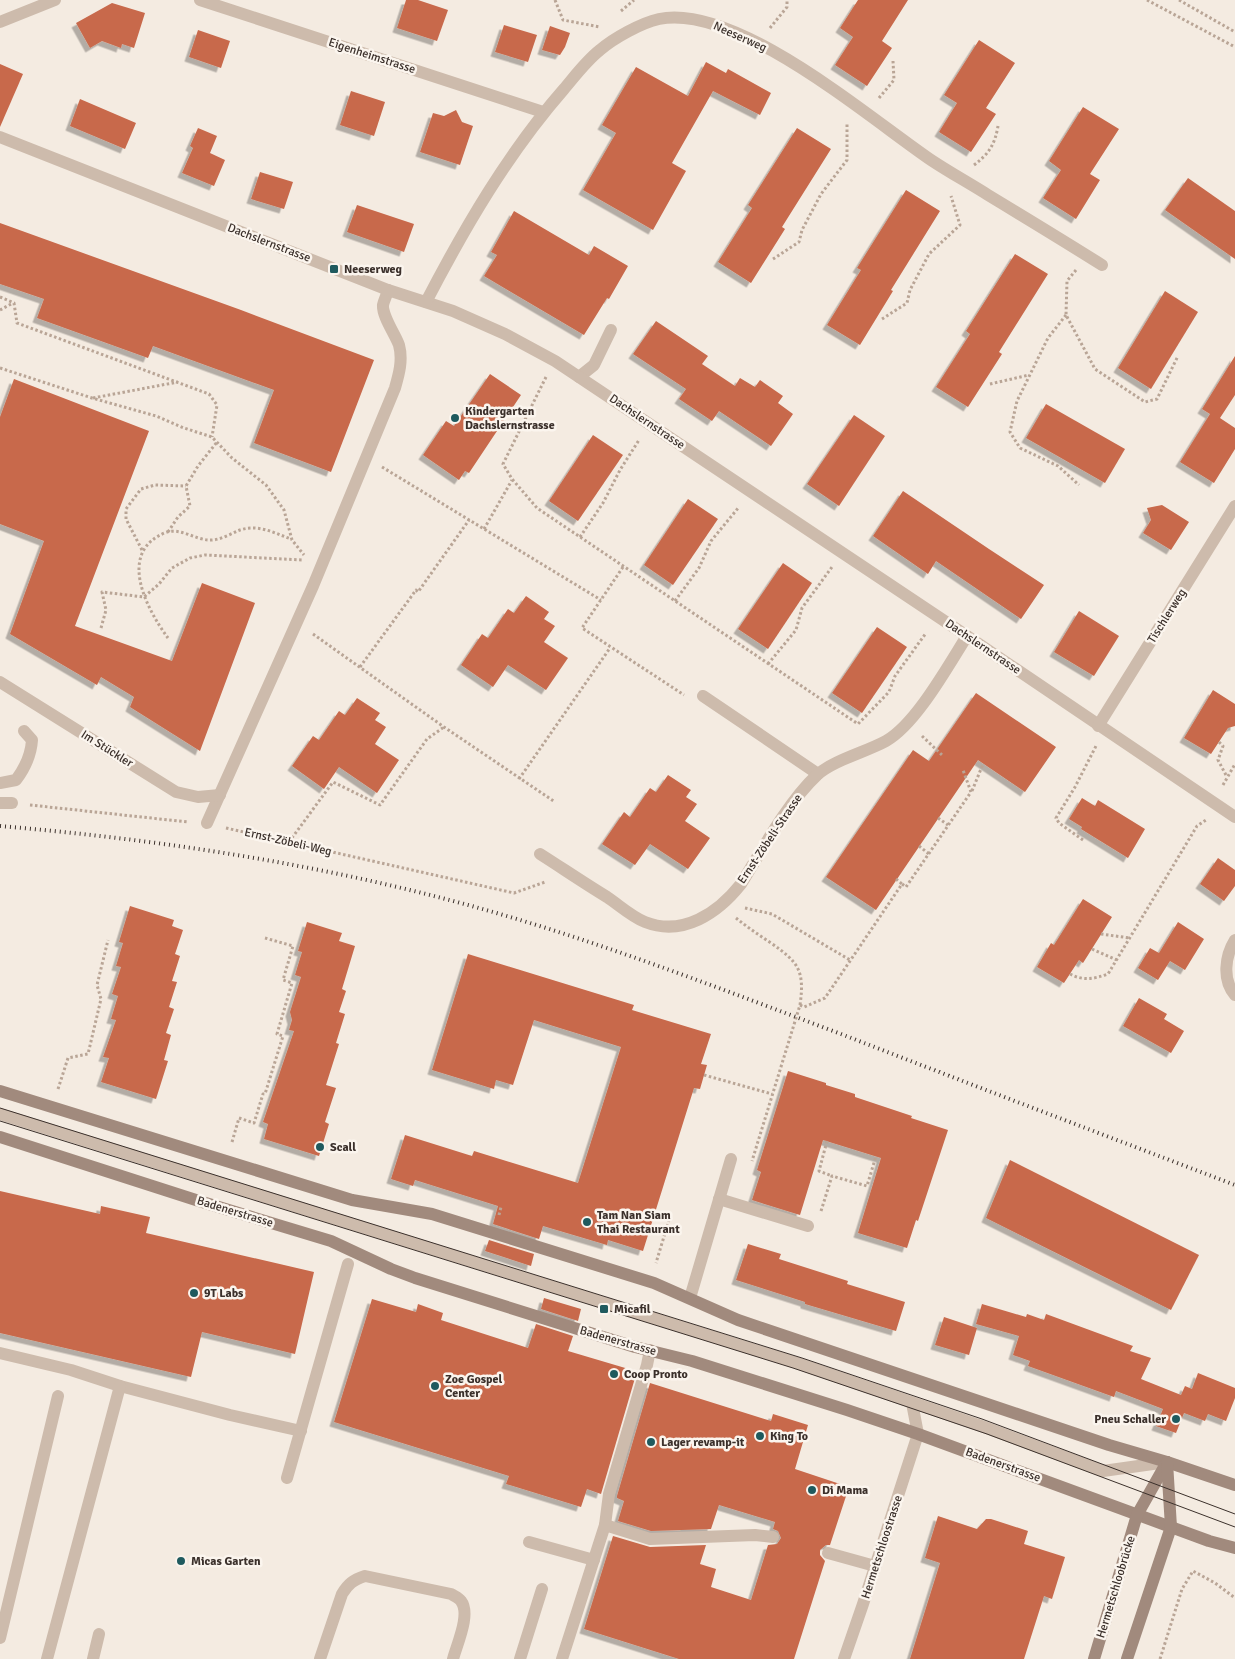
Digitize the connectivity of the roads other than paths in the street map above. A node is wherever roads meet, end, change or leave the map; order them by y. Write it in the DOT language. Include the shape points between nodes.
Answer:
graph roads {
  1 [pos="56,0"];
  2 [pos="200,0"];
  3 [pos="0,22"];
  4 [pos="543,112"];
  5 [pos="0,137"];
  6 [pos="1102,265"];
  7 [pos="388,290"];
  8 [pos="426,302"];
  9 [pos="611,330"];
  10 [pos="579,377"];
  11 [pos="1235,506"];
  12 [pos="967,636"];
  13 [pos="0,682"];
  14 [pos="704,696"];
  15 [pos="1098,726"];
  16 [pos="24,731"];
  17 [pos="818,774"];
  18 [pos="0,784"];
  19 [pos="220,795"];
  20 [pos="1235,817"];
  21 [pos="207,824"];
  22 [pos="540,854"];
  23 [pos="1235,940"];
  24 [pos="1235,995"];
  25 [pos="0,1091"];
  26 [pos="0,1114"];
  27 [pos="0,1137"];
  28 [pos="731,1159"];
  29 [pos="719,1199"];
  30 [pos="813,1223"];
  31 [pos="348,1264"];
  32 [pos="690,1298"];
  33 [pos="650,1350"];
  34 [pos="0,1353"];
  35 [pos="120,1386"];
  36 [pos="58,1396"];
  37 [pos="912,1403"];
  38 [pos="301,1431"];
  39 [pos="918,1434"];
  40 [pos="1167,1462"];
  41 [pos="287,1478"];
  42 [pos="1235,1485"];
  43 [pos="1138,1515"];
  44 [pos="605,1525"];
  45 [pos="1171,1527"];
  46 [pos="773,1537"];
  47 [pos="530,1542"];
  48 [pos="1235,1548"];
  49 [pos="828,1554"];
  50 [pos="594,1560"];
  51 [pos="875,1566"];
  52 [pos="542,1589"];
  53 [pos="99,1634"];
  54 [pos="0,1638"];
  55 [pos="47,1659"];
  56 [pos="93,1659"];
  57 [pos="320,1659"];
  58 [pos="453,1659"];
  59 [pos="520,1659"];
  60 [pos="562,1659"];
  61 [pos="844,1659"];
  62 [pos="1094,1659"];
  63 [pos="1127,1659"];
  1 -- 3 [label="street"];
  2 -- 4 [label="street, Eigenheimstrasse"];
  4 -- 6 [label="street, Neeserweg" via="600,50 636,28 659,20 685,18 704,21 730,30 791,61 932,161"];
  4 -- 8 [label="street, Neeserweg" via="473,216"];
  5 -- 7 [label="street, Dachslernstrasse"];
  7 -- 8 [label="street, Dachslernstrasse"];
  7 -- 19 [label="street" via="384,315 399,347 401,366 396,388"];
  8 -- 10 [label="street, Dachslernstrasse" via="505,334"];
  9 -- 10 [label="street" via="594,365"];
  10 -- 12 [label="street, Dachslernstrasse"];
  11 -- 15 [label="street, Tischlerweg"];
  12 -- 15 [label="street, Dachslernstrasse"];
  12 -- 17 [label="street, Ernst-Zöbeli-Strasse" via="913,718 887,740"];
  13 -- 19 [label="street, Im Stückler" via="176,792 198,797"];
  14 -- 17 [label="street"];
  15 -- 20 [label="street, Dachslernstrasse"];
  16 -- 18 [label="street" via="32,740 24,768 16,780"];
  17 -- 22 [label="street, Ernst-Zöbeli-Strasse" via="796,797 730,898 708,916 690,924 673,927 644,922"];
  19 -- 21 [label="street"];
  23 -- 24 [label="street" via="1226,961 1230,989"];
  25 -- 32 [label="street" via="352,1200 432,1214 654,1283"];
  26 -- 37 [label="street" via="797,1363"];
  27 -- 33 [label="street, Badenerstrasse" via="331,1241 415,1278"];
  28 -- 29 [label="street"];
  29 -- 30 [label="street"];
  29 -- 32 [label="street"];
  31 -- 38 [label="street"];
  32 -- 40 [label="street" via="738,1320"];
  33 -- 39 [label="street, Badenerstrasse"];
  33 -- 44 [label="street" via="609,1494"];
  34 -- 35 [label="street"];
  35 -- 38 [label="street"];
  35 -- 55 [label="street"];
  36 -- 54 [label="street"];
  37 -- 39 [label="street"];
  37 -- 40 [label="street" via="1103,1471"];
  38 -- 41 [label="street"];
  39 -- 43 [label="street, Badenerstrasse"];
  39 -- 51 [label="street, Hermetschloostrasse"];
  40 -- 42 [label="street"];
  40 -- 43 [label="street, Hermetschloobrücke"];
  40 -- 45 [label="street"];
  43 -- 45 [label="street, Badenerstrasse"];
  43 -- 62 [label="street, Hermetschloobrücke"];
  44 -- 46 [label="street" via="650,1539"];
  44 -- 50 [label="street"];
  45 -- 48 [label="street, Badenerstrasse"];
  45 -- 63 [label="street"];
  47 -- 50 [label="street"];
  49 -- 51 [label="street"];
  50 -- 60 [label="street"];
  51 -- 61 [label="street, Hermetschloostrasse"];
  52 -- 59 [label="street"];
  53 -- 56 [label="street"];
  57 -- 58 [label="street" via="342,1594 354,1579 365,1576 451,1594 461,1600 464,1620"];
}
